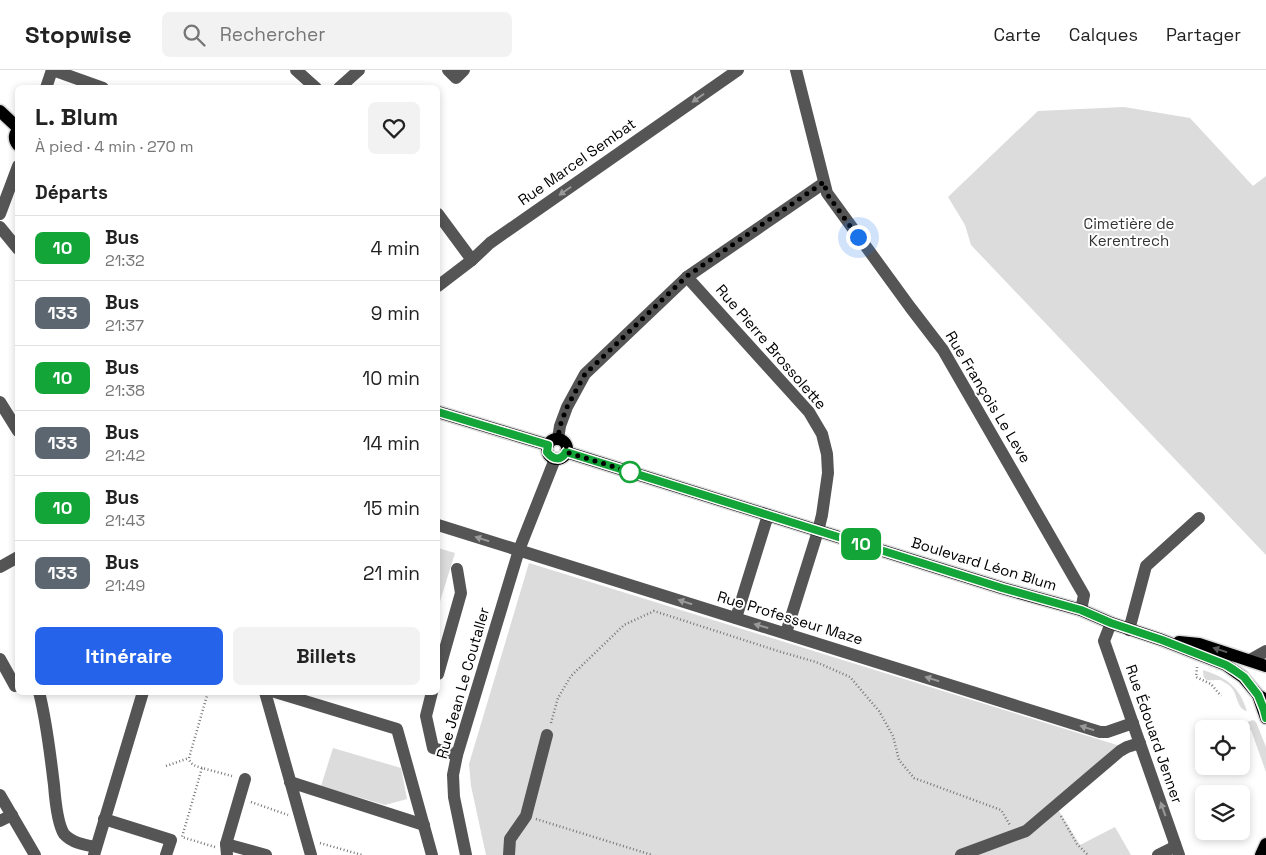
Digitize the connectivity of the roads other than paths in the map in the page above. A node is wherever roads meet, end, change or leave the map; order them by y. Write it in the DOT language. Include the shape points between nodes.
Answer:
graph roads {
  1 [pos="53,70"];
  2 [pos="296,70"];
  3 [pos="359,70"];
  4 [pos="448,70"];
  5 [pos="464,70"];
  6 [pos="738,70"];
  7 [pos="796,70"];
  8 [pos="47,85"];
  9 [pos="95,85"];
  10 [pos="310,85"];
  11 [pos="342,85"];
  12 [pos="0,111"];
  13 [pos="15,126"];
  14 [pos="15,174"];
  15 [pos="824,182"];
  16 [pos="0,214"];
  17 [pos="440,217"];
  18 [pos="0,227"];
  19 [pos="15,245"];
  20 [pos="472,260"];
  21 [pos="687,276"];
  22 [pos="440,284"];
  23 [pos="0,402"];
  24 [pos="440,413"];
  25 [pos="15,426"];
  26 [pos="553,442"];
  27 [pos="561,455"];
  28 [pos="768,515"];
  29 [pos="1200,518"];
  30 [pos="440,526"];
  31 [pos="818,531"];
  32 [pos="519,550"];
  33 [pos="15,558"];
  34 [pos="0,568"];
  35 [pos="457,569"];
  36 [pos="1081,610"];
  37 [pos="736,618"];
  38 [pos="1111,623"];
  39 [pos="1129,630"];
  40 [pos="786,633"];
  41 [pos="1162,640"];
  42 [pos="1266,651"];
  43 [pos="0,659"];
  44 [pos="1250,660"];
  45 [pos="1266,666"];
  46 [pos="440,667"];
  47 [pos="15,686"];
  48 [pos="40,695"];
  49 [pos="142,695"];
  50 [pos="266,695"];
  51 [pos="285,695"];
  52 [pos="431,695"];
  53 [pos="1262,697"];
  54 [pos="1266,718"];
  55 [pos="1133,723"];
  56 [pos="547,735"];
  57 [pos="1140,743"];
  58 [pos="457,755"];
  59 [pos="245,779"];
  60 [pos="290,782"];
  61 [pos="0,794"];
  62 [pos="12,815"];
  63 [pos="104,820"];
  64 [pos="0,821"];
  65 [pos="424,825"];
  66 [pos="1266,844"];
  67 [pos="1177,849"];
  68 [pos="80,850"];
  69 [pos="226,850"];
  70 [pos="95,851"];
  71 [pos="35,855"];
  72 [pos="166,855"];
  73 [pos="266,855"];
  74 [pos="311,855"];
  75 [pos="432,855"];
  76 [pos="466,855"];
  77 [pos="509,855"];
  78 [pos="961,855"];
  79 [pos="1158,855"];
  80 [pos="1261,855"];
  1 -- 8 [label="street"];
  1 -- 9 [label="street"];
  2 -- 10 [label="street"];
  3 -- 11 [label="street"];
  4 -- 5 [label="street" via="456,78"];
  6 -- 20 [label="street, Rue Marcel Sembat, one-way" via="490,243"];
  7 -- 15 [label="street, Rue François Le Leve"];
  12 -- 13 [label="main road"];
  14 -- 16 [label="street"];
  15 -- 21 [label="street"];
  15 -- 36 [label="street, Rue François Le Leve" via="827,194 944,350 1084,595"];
  17 -- 20 [label="street"];
  18 -- 19 [label="street"];
  20 -- 22 [label="street, Rue Marcel Sembat"];
  21 -- 26 [label="street" via="585,374"];
  21 -- 31 [label="street, Rue Pierre Brossolette" via="809,412 822,434 828,473"];
  23 -- 25 [label="street"];
  24 -- 26 [label="main road"];
  26 -- 27 [label="main road" via="565,442 567,446"];
  26 -- 27 [label="main road" via="547,452 552,457"];
  27 -- 28 [label="main road, Boulevard Léon Blum"];
  27 -- 32 [label="street, Rue Jean Le Coutaller"];
  28 -- 31 [label="main road, Boulevard Léon Blum"];
  28 -- 37 [label="street"];
  29 -- 39 [label="street" via="1146,566"];
  32 -- 30 [label="street, Rue Professeur Maze, one-way"];
  31 -- 36 [label="main road, Boulevard Léon Blum"];
  31 -- 40 [label="street, Rue Pierre Brossolette"];
  37 -- 32 [label="street, Rue Professeur Maze, one-way"];
  32 -- 58 [label="street, Rue Jean Le Coutaller"];
  33 -- 34 [label="street"];
  35 -- 46 [label="street" via="460,593"];
  36 -- 38 [label="main road, Boulevard Léon Blum"];
  40 -- 37 [label="street, Rue Professeur Maze, one-way"];
  38 -- 39 [label="main road, Boulevard Léon Blum"];
  38 -- 55 [label="street, Rue Édouard Jenner" via="1104,641"];
  39 -- 41 [label="main road, Boulevard Léon Blum"];
  55 -- 40 [label="street, Rue Professeur Maze, one-way" via="1100,732"];
  44 -- 41 [label="main road, Boulevard Léon Blum, one-way" via="1200,644"];
  41 -- 53 [label="main road, Boulevard Léon Blum" via="1226,665 1244,677"];
  42 -- 44 [label="street"];
  43 -- 47 [label="street"];
  44 -- 45 [label="main road, Boulevard Léon Blum"];
  48 -- 68 [label="street" via="58,814 64,833"];
  49 -- 63 [label="street"];
  50 -- 60 [label="street"];
  51 -- 65 [label="street" via="397,729"];
  52 -- 58 [label="street" via="426,716 433,748"];
  53 -- 54 [label="main road"];
  55 -- 57 [label="street, Rue Édouard Jenner"];
  56 -- 77 [label="street" via="526,816 510,840"];
  67 -- 57 [label="street, Rue Édouard Jenner, one-way"];
  57 -- 78 [label="street" via="1123,749 1021,832"];
  58 -- 76 [label="street, Rue Jean Le Coutaller" via="453,775 454,797"];
  59 -- 69 [label="street"];
  60 -- 65 [label="street"];
  60 -- 74 [label="street"];
  61 -- 62 [label="street"];
  62 -- 64 [label="street"];
  62 -- 71 [label="street"];
  63 -- 70 [label="street"];
  63 -- 72 [label="street" via="171,840"];
  65 -- 75 [label="street"];
  66 -- 80 [label="main road"];
  67 -- 79 [label="street"];
  68 -- 70 [label="street"];
  69 -- 73 [label="street"];
}
